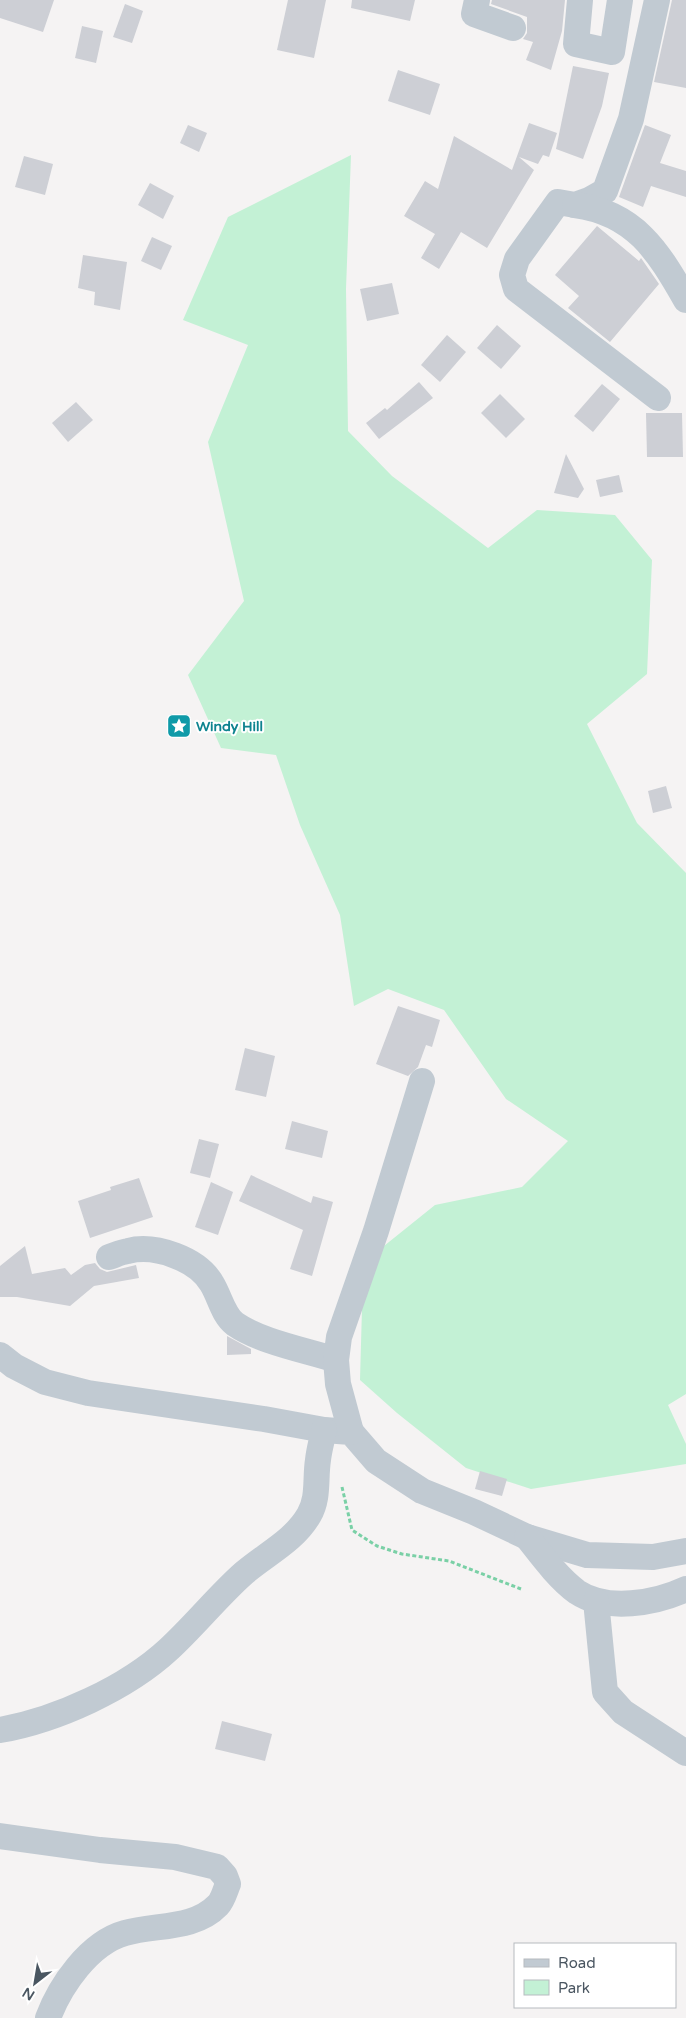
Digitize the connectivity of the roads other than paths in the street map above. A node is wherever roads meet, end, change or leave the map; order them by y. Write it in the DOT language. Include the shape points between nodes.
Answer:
graph roads {
  1 [pos="477,0"];
  2 [pos="580,0"];
  3 [pos="620,0"];
  4 [pos="657,0"];
  5 [pos="513,28"];
  6 [pos="575,205"];
  7 [pos="686,300"];
  8 [pos="658,398"];
  9 [pos="422,1081"];
  10 [pos="110,1257"];
  11 [pos="0,1355"];
  12 [pos="336,1360"];
  13 [pos="324,1430"];
  14 [pos="352,1432"];
  15 [pos="528,1537"];
  16 [pos="686,1551"];
  17 [pos="686,1589"];
  18 [pos="596,1601"];
  19 [pos="0,1730"];
  20 [pos="686,1753"];
  21 [pos="0,1836"];
  22 [pos="48,2018"];
  1 -- 5 [label="street" via="474,14"];
  2 -- 3 [label="street" via="576,44 612,52"];
  4 -- 6 [label="street" via="631,119 605,191"];
  6 -- 7 [label="street" via="597,208 631,227 652,245"];
  6 -- 8 [label="street" via="558,202 525,246 512,275 516,289"];
  9 -- 12 [label="street" via="376,1231 344,1318"];
  10 -- 12 [label="street" via="128,1250 152,1250 182,1259 208,1278 226,1313 237,1325 254,1334"];
  11 -- 13 [label="street" via="46,1382 88,1393"];
  12 -- 14 [label="street" via="338,1384"];
  13 -- 14 [label="street"];
  13 -- 19 [label="street" via="318,1459 316,1500 305,1521 284,1544 244,1573 168,1650 141,1672 104,1694 21,1726"];
  14 -- 15 [label="street" via="376,1461 422,1491"];
  15 -- 16 [label="street" via="587,1555 653,1557"];
  15 -- 18 [label="street" via="577,1592"];
  17 -- 18 [label="street" via="668,1598 632,1603"];
  18 -- 20 [label="street" via="605,1692 623,1712"];
  21 -- 22 [label="street" via="175,1857 217,1867 228,1884 219,1904 202,1918 124,1933 105,1943 82,1961 56,1997"];
}
